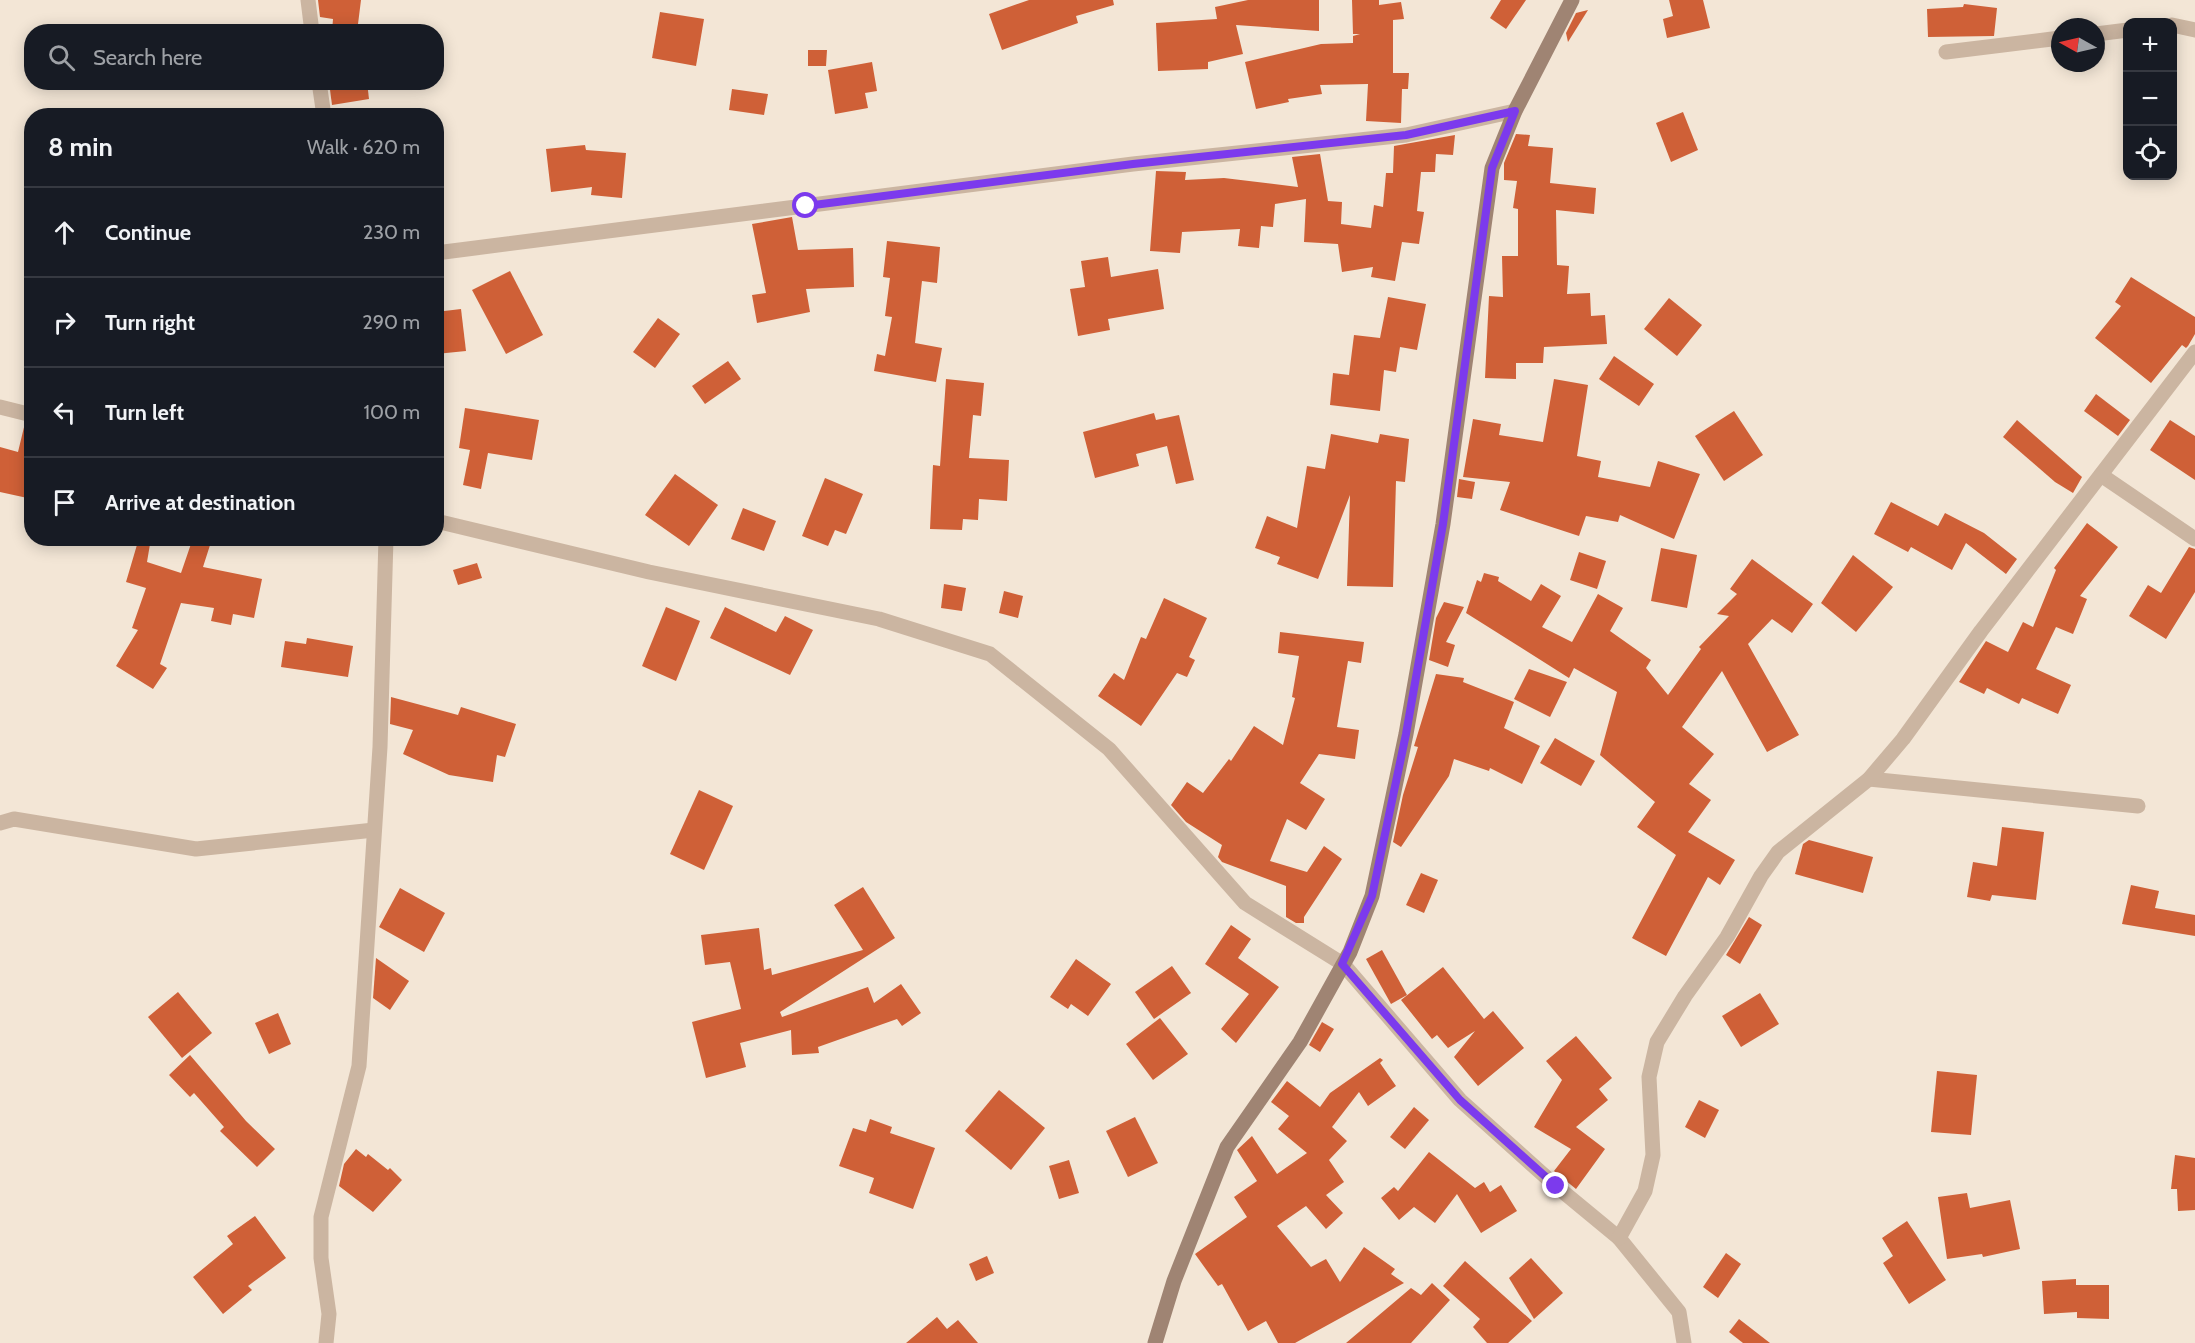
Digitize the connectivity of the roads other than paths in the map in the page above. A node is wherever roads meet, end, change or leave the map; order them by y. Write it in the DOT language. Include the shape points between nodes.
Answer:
graph roads {
  1 [pos="308,0"];
  2 [pos="1572,0"];
  3 [pos="311,24"];
  4 [pos="2177,26"];
  5 [pos="2195,30"];
  6 [pos="2123,31"];
  7 [pos="2105,33"];
  8 [pos="2051,39"];
  9 [pos="1946,52"];
  10 [pos="321,90"];
  11 [pos="323,108"];
  12 [pos="1515,111"];
  13 [pos="444,252"];
  14 [pos="2195,352"];
  15 [pos="0,407"];
  16 [pos="24,414"];
  17 [pos="2101,475"];
  18 [pos="444,523"];
  19 [pos="2195,539"];
  20 [pos="386,546"];
  21 [pos="1869,779"];
  22 [pos="2138,806"];
  23 [pos="0,823"];
  24 [pos="374,830"];
  25 [pos="1342,964"];
  26 [pos="1619,1238"];
  27 [pos="326,1343"];
  28 [pos="1155,1343"];
  29 [pos="1684,1343"];
  1 -- 3 [label="street"];
  2 -- 12 [label="street"];
  4 -- 5 [label="street"];
  6 -- 7 [label="street"];
  8 -- 9 [label="street"];
  10 -- 11 [label="street"];
  12 -- 13 [label="street" via="1406,135 1133,164"];
  12 -- 25 [label="street" via="1492,168 1443,524 1406,734 1372,896"];
  14 -- 17 [label="street"];
  15 -- 16 [label="street"];
  17 -- 19 [label="street"];
  17 -- 21 [label="street"];
  18 -- 25 [label="street" via="649,572 879,619 990,654 1109,749 1245,903"];
  20 -- 24 [label="street"];
  21 -- 22 [label="street"];
  21 -- 26 [label="street" via="1778,852 1728,937 1657,1042 1649,1077 1653,1155 1646,1191"];
  23 -- 24 [label="street" via="14,819 196,849"];
  24 -- 27 [label="street" via="359,1066 321,1217 328,1314"];
  25 -- 26 [label="street" via="1460,1100"];
  25 -- 28 [label="street" via="1300,1042 1227,1147 1174,1281"];
  26 -- 29 [label="street" via="1679,1312"];
}
